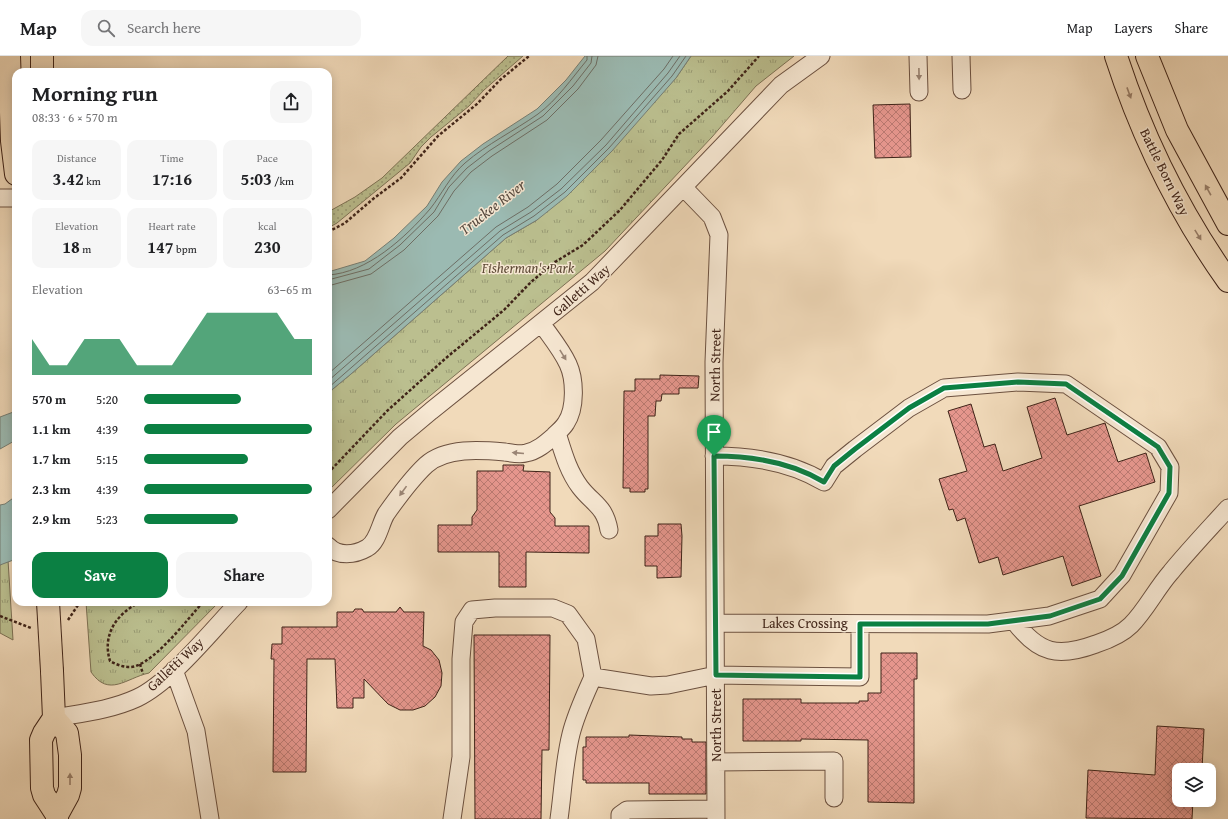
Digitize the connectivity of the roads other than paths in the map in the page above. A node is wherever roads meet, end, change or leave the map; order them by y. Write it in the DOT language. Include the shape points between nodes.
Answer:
graph roads {
  1 [pos="9,56"];
  2 [pos="42,56"];
  3 [pos="821,56"];
  4 [pos="918,56"];
  5 [pos="961,56"];
  6 [pos="1116,56"];
  7 [pos="1147,56"];
  8 [pos="42,68"];
  9 [pos="962,90"];
  10 [pos="919,92"];
  11 [pos="12,141"];
  12 [pos="684,188"];
  13 [pos="0,198"];
  14 [pos="12,198"];
  15 [pos="1228,224"];
  16 [pos="1228,281"];
  17 [pos="541,323"];
  18 [pos="557,433"];
  19 [pos="714,456"];
  20 [pos="332,506"];
  21 [pos="1228,508"];
  22 [pos="608,530"];
  23 [pos="332,550"];
  24 [pos="48,606"];
  25 [pos="235,606"];
  26 [pos="1014,621"];
  27 [pos="716,623"];
  28 [pos="860,624"];
  29 [pos="174,670"];
  30 [pos="716,675"];
  31 [pos="593,677"];
  32 [pos="54,718"];
  33 [pos="716,762"];
  34 [pos="834,798"];
  35 [pos="665,814"];
  36 [pos="716,814"];
  37 [pos="57,817"];
  38 [pos="210,819"];
  39 [pos="452,819"];
  40 [pos="559,819"];
  41 [pos="620,819"];
  1 -- 11 [label="main road"];
  2 -- 8 [label="main road"];
  3 -- 12 [label="street, Galletti Way" via="781,85"];
  4 -- 10 [label="street, one-way"];
  5 -- 9 [label="street"];
  6 -- 16 [label="main road, Battle Born Way, one-way" via="1162,171 1189,221"];
  15 -- 7 [label="main road, Battle Born Way, one-way" via="1177,130"];
  12 -- 17 [label="street, Galletti Way" via="597,277"];
  12 -- 19 [label="street, North Street" via="712,217 719,235 714,362"];
  13 -- 14 [label="street"];
  17 -- 18 [label="street, one-way" via="563,355 572,376 570,412 567,422"];
  17 -- 20 [label="street, Galletti Way" via="400,437"];
  18 -- 22 [label="street" via="565,461 580,487 606,517"];
  18 -- 23 [label="street, one-way" via="536,450 525,454 472,449 447,454 428,463 410,482 368,548 356,553 342,554"];
  19 -- 26 [label="street, Lakes Crossing" via="770,460 810,474 824,482 834,466 855,449 909,408 944,388 1018,382 1066,384 1158,447 1170,467 1169,493 1122,576 1100,599 1050,616"];
  19 -- 27 [label="street, North Street"];
  21 -- 26 [label="street" via="1171,571 1136,620 1115,637 1076,651 1060,652 1035,643"];
  24 -- 32 [label="main road, bridge"];
  25 -- 29 [label="street, Galletti Way"];
  26 -- 28 [label="street, Lakes Crossing" via="988,624"];
  27 -- 28 [label="street, Lakes Crossing"];
  27 -- 30 [label="street, North Street"];
  28 -- 30 [label="street" via="860,677"];
  29 -- 32 [label="street, Galletti Way" via="151,689 118,705"];
  29 -- 38 [label="street" via="196,731"];
  30 -- 31 [label="street" via="651,686"];
  30 -- 33 [label="street, North Street"];
  31 -- 39 [label="street" via="586,639 568,614 553,608 472,610 464,622 461,659 461,757"];
  31 -- 40 [label="street" via="572,733"];
  32 -- 37 [label="main road" via="41,740 42,788"];
  37 -- 32 [label="main road, one-way" via="70,788 70,755 67,733"];
  33 -- 34 [label="street" via="834,761"];
  33 -- 36 [label="street, North Street"];
  35 -- 36 [label="street"];
  35 -- 41 [label="street" via="627,810 620,815"];
}
